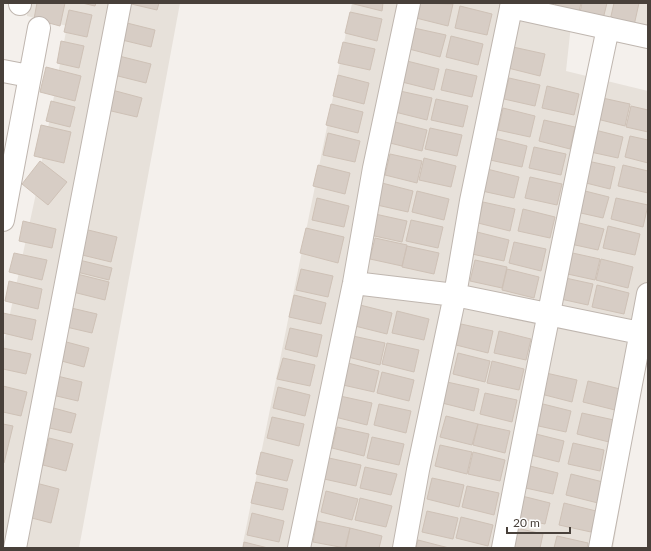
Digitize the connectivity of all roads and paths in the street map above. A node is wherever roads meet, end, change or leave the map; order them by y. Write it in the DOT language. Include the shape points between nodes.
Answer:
graph roads {
  1 [pos="120,3"];
  2 [pos="409,3"];
  3 [pos="511,5"];
  4 [pos="39,28"];
  5 [pos="608,28"];
  6 [pos="648,37"];
  7 [pos="3,71"];
  8 [pos="29,76"];
  9 [pos="5,195"];
  10 [pos="3,220"];
  11 [pos="354,283"];
  12 [pos="648,294"];
  13 [pos="455,295"];
  14 [pos="549,316"];
  15 [pos="640,333"];
  16 [pos="15,548"];
  17 [pos="300,548"];
  18 [pos="404,548"];
  19 [pos="503,548"];
  20 [pos="600,548"];
  1 -- 16 [label="street"];
  2 -- 11 [label="street" via="374,168"];
  3 -- 5 [label="street"];
  3 -- 13 [label="street" via="471,201"];
  4 -- 8 [label="street"];
  5 -- 6 [label="street"];
  5 -- 14 [label="street" via="569,208"];
  7 -- 8 [label="street"];
  8 -- 9 [label="street"];
  9 -- 10 [label="street"];
  11 -- 13 [label="street"];
  11 -- 17 [label="street"];
  12 -- 15 [label="street"];
  13 -- 14 [label="street"];
  13 -- 18 [label="street"];
  14 -- 15 [label="street"];
  14 -- 19 [label="street"];
  15 -- 20 [label="street"];
}
